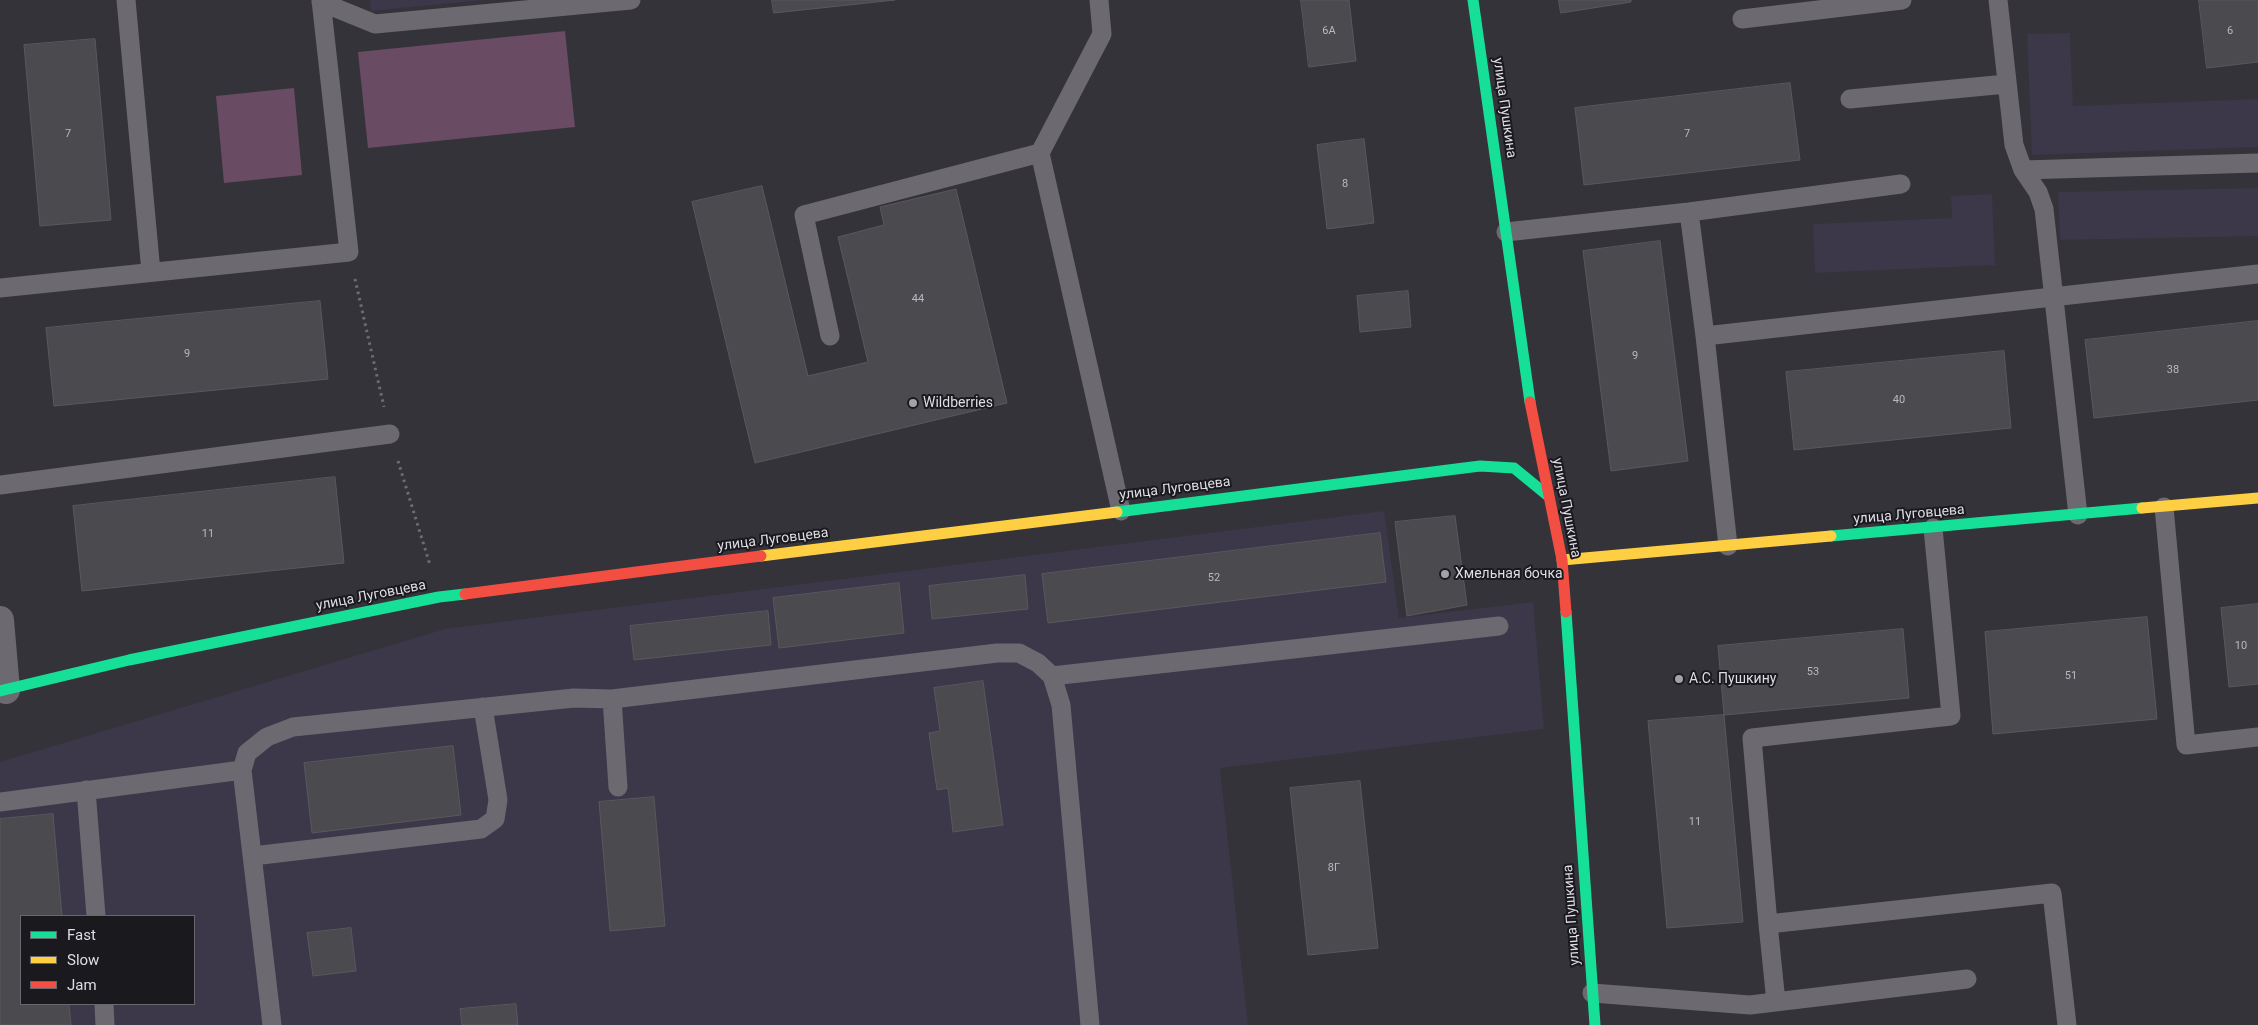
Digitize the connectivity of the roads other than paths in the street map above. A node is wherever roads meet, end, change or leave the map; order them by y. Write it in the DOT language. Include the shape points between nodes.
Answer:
graph roads {
  1 [pos="126,0"];
  2 [pos="631,0"];
  3 [pos="1099,0"];
  4 [pos="1473,0"];
  5 [pos="1902,0"];
  6 [pos="1998,0"];
  7 [pos="321,1"];
  8 [pos="1742,19"];
  9 [pos="2006,84"];
  10 [pos="1850,99"];
  11 [pos="1040,153"];
  12 [pos="2258,163"];
  13 [pos="2023,170"];
  14 [pos="1901,184"];
  15 [pos="1689,212"];
  16 [pos="1506,232"];
  17 [pos="151,272"];
  18 [pos="2258,274"];
  19 [pos="0,288"];
  20 [pos="2054,296"];
  21 [pos="830,336"];
  22 [pos="1705,336"];
  23 [pos="390,434"];
  24 [pos="0,486"];
  25 [pos="1547,495"];
  26 [pos="2258,498"];
  27 [pos="2164,507"];
  28 [pos="1121,511"];
  29 [pos="2078,515"];
  30 [pos="1933,528"];
  31 [pos="1728,546"];
  32 [pos="1562,560"];
  33 [pos="0,620"];
  34 [pos="1499,626"];
  35 [pos="1052,676"];
  36 [pos="3,690"];
  37 [pos="612,699"];
  38 [pos="483,707"];
  39 [pos="2258,737"];
  40 [pos="242,770"];
  41 [pos="618,787"];
  42 [pos="86,790"];
  43 [pos="0,802"];
  44 [pos="253,856"];
  45 [pos="96,915"];
  46 [pos="1768,924"];
  47 [pos="1967,979"];
  48 [pos="1592,993"];
  49 [pos="1776,1002"];
  50 [pos="104,1005"];
  51 [pos="105,1025"];
  52 [pos="272,1025"];
  53 [pos="1090,1025"];
  54 [pos="1595,1025"];
  55 [pos="2067,1025"];
  1 -- 17 [label="lane"];
  2 -- 7 [label="lane" via="375,24"];
  3 -- 11 [label="lane" via="1102,34"];
  4 -- 16 [label="street, улица Пушкина"];
  5 -- 8 [label="lane"];
  6 -- 9 [label="lane"];
  7 -- 17 [label="lane" via="349,252"];
  9 -- 10 [label="lane"];
  9 -- 13 [label="lane" via="2014,145"];
  11 -- 21 [label="lane" via="804,215"];
  11 -- 28 [label="lane"];
  12 -- 13 [label="lane"];
  13 -- 20 [label="lane" via="2038,192 2044,209"];
  14 -- 15 [label="lane"];
  15 -- 16 [label="lane"];
  15 -- 22 [label="lane"];
  16 -- 25 [label="street, улица Пушкина"];
  17 -- 19 [label="lane"];
  18 -- 20 [label="lane"];
  20 -- 22 [label="lane"];
  20 -- 29 [label="lane"];
  22 -- 31 [label="lane"];
  23 -- 24 [label="lane"];
  25 -- 28 [label="street, улица Луговцева" via="1514,468 1480,466"];
  25 -- 32 [label="street, улица Пушкина"];
  26 -- 27 [label="street, улица Луговцева"];
  27 -- 29 [label="street, улица Луговцева"];
  27 -- 39 [label="lane" via="2186,745"];
  28 -- 36 [label="street, улица Луговцева" via="440,597 129,660"];
  29 -- 30 [label="street, улица Луговцева"];
  30 -- 31 [label="street, улица Луговцева"];
  30 -- 46 [label="lane" via="1951,716 1752,738"];
  31 -- 32 [label="street, улица Луговцева"];
  32 -- 48 [label="street, улица Пушкина"];
  33 -- 36 [label="street"];
  34 -- 35 [label="lane"];
  35 -- 37 [label="lane" via="1038,663 1019,653 997,653"];
  35 -- 53 [label="lane" via="1061,705"];
  37 -- 38 [label="lane" via="574,698"];
  37 -- 41 [label="lane"];
  38 -- 40 [label="lane" via="293,727 267,737 247,752"];
  38 -- 44 [label="lane" via="498,800 495,819 480,829"];
  40 -- 42 [label="lane"];
  40 -- 44 [label="lane"];
  42 -- 43 [label="lane"];
  42 -- 45 [label="lane"];
  44 -- 52 [label="lane"];
  46 -- 49 [label="lane"];
  46 -- 55 [label="lane" via="2052,894"];
  47 -- 49 [label="lane"];
  48 -- 49 [label="lane" via="1750,1005"];
  48 -- 54 [label="street, улица Пушкина"];
  50 -- 51 [label="lane"];
}
